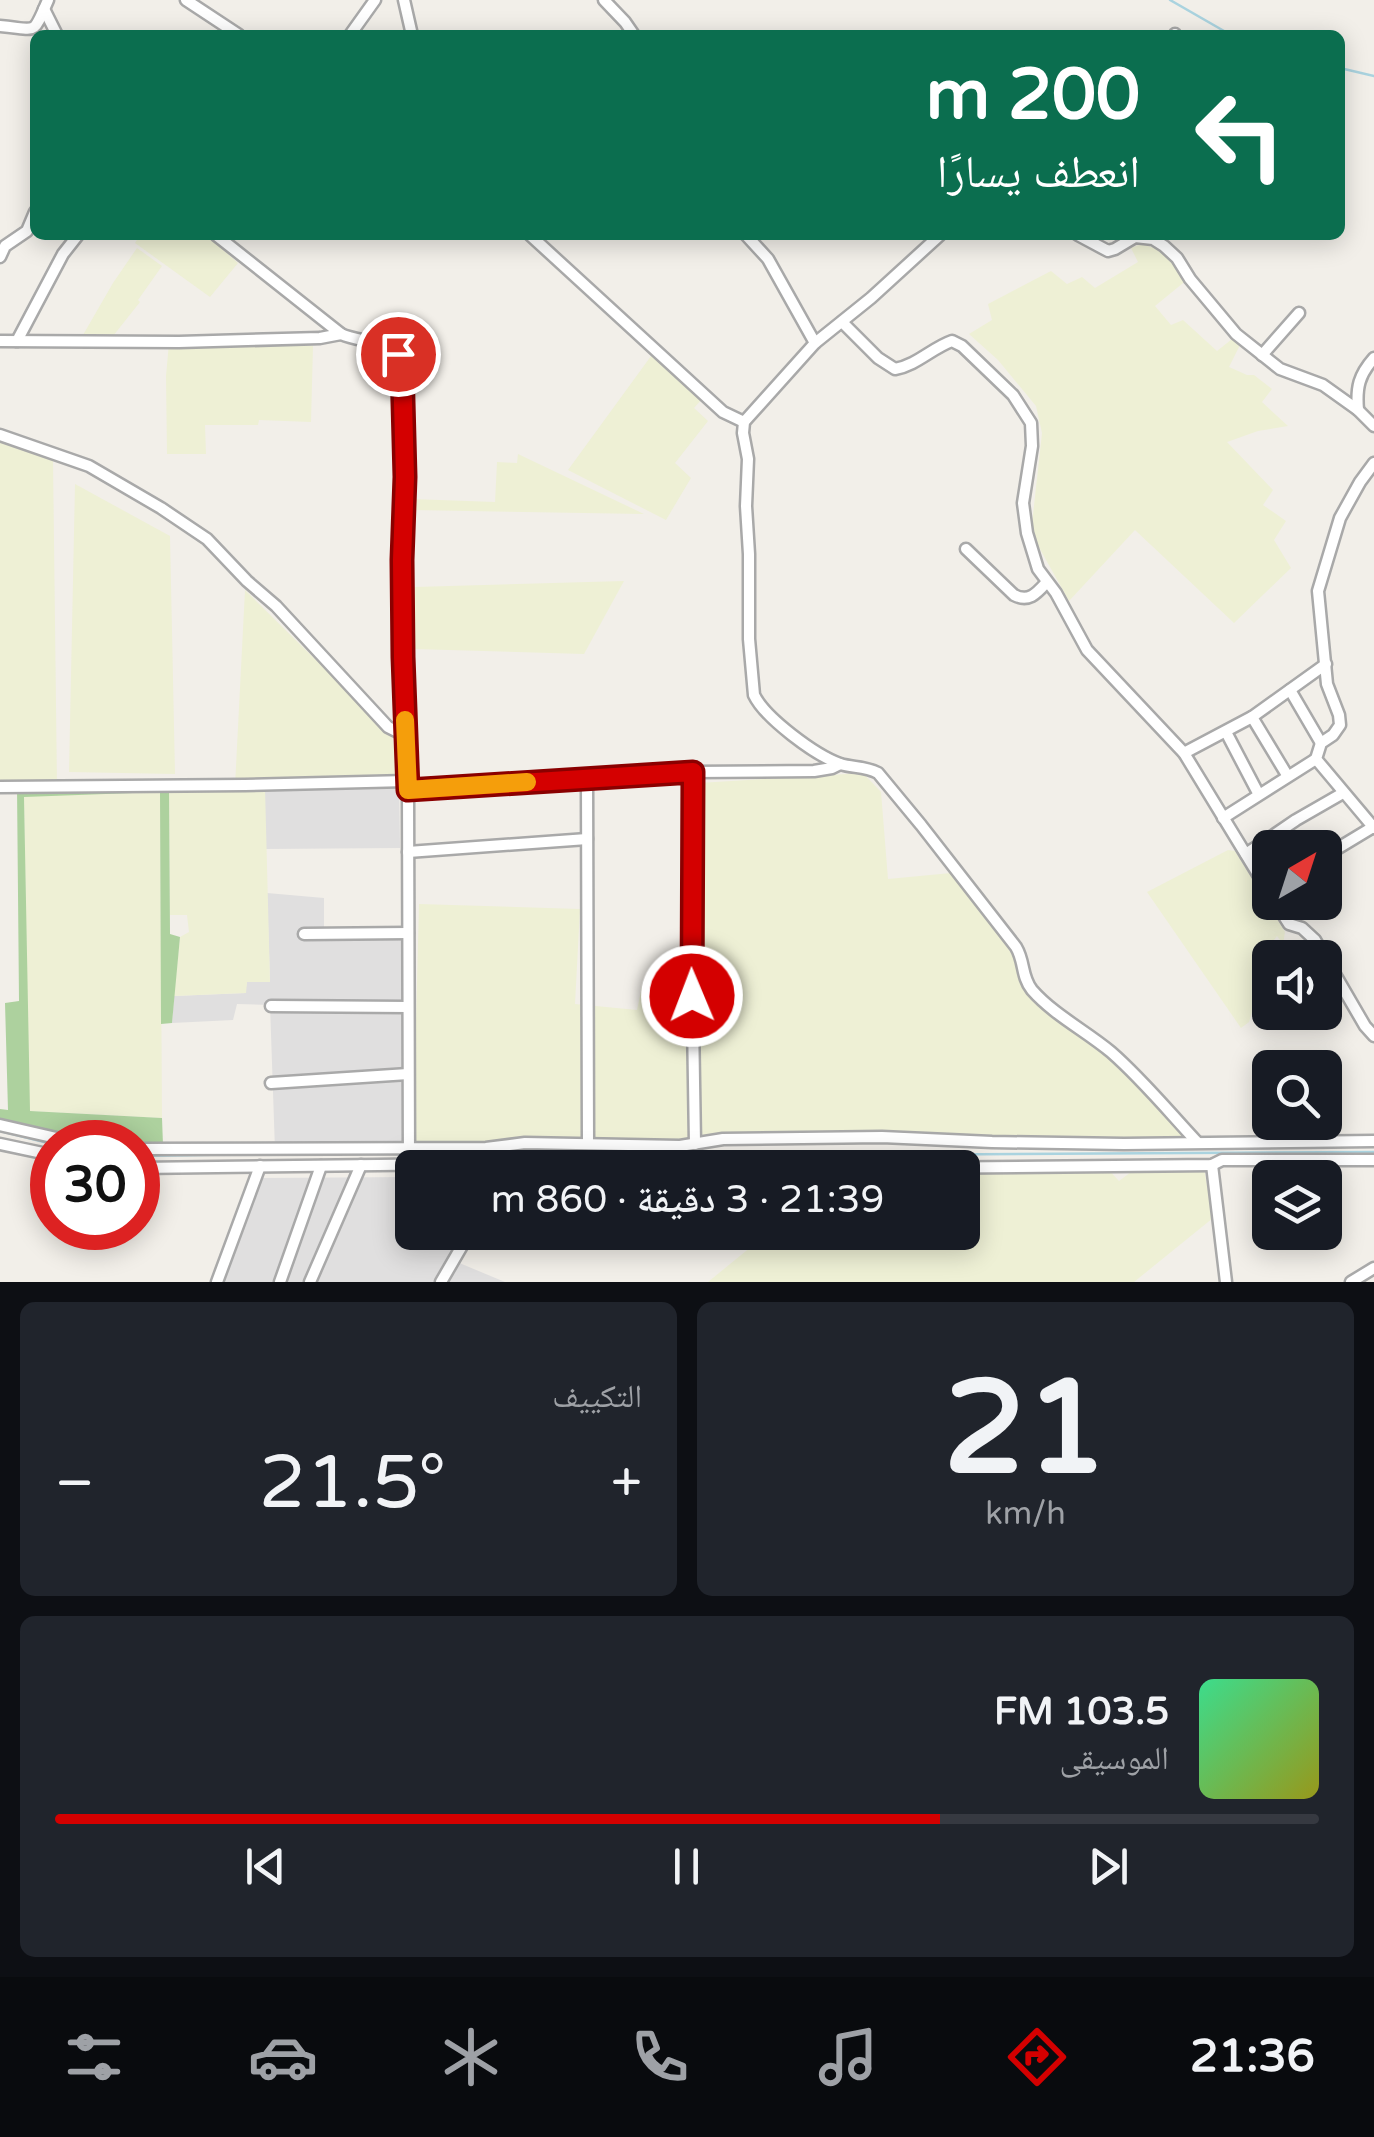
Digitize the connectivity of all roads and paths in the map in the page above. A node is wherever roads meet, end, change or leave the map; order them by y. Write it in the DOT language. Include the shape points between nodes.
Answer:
graph roads {
  1 [pos="186,0"];
  2 [pos="375,0"];
  3 [pos="404,0"];
  4 [pos="604,0"];
  5 [pos="44,3"];
  6 [pos="0,26"];
  7 [pos="55,30"];
  8 [pos="231,30"];
  9 [pos="354,30"];
  10 [pos="411,30"];
  11 [pos="630,30"];
  12 [pos="30,223"];
  13 [pos="74,240"];
  14 [pos="222,240"];
  15 [pos="535,240"];
  16 [pos="751,240"];
  17 [pos="934,240"];
  18 [pos="1087,240"];
  19 [pos="1130,240"];
  20 [pos="1153,240"];
  21 [pos="0,257"];
  22 [pos="1300,312"];
  23 [pos="842,322"];
  24 [pos="342,334"];
  25 [pos="0,340"];
  26 [pos="17,341"];
  27 [pos="815,343"];
  28 [pos="1262,355"];
  29 [pos="1374,358"];
  30 [pos="1358,410"];
  31 [pos="744,422"];
  32 [pos="1374,426"];
  33 [pos="0,435"];
  34 [pos="1374,463"];
  35 [pos="966,549"];
  36 [pos="1048,582"];
  37 [pos="1326,664"];
  38 [pos="1290,690"];
  39 [pos="1252,717"];
  40 [pos="1226,732"];
  41 [pos="406,736"];
  42 [pos="1321,743"];
  43 [pos="1184,753"];
  44 [pos="1316,758"];
  45 [pos="840,764"];
  46 [pos="693,772"];
  47 [pos="1287,775"];
  48 [pos="587,778"];
  49 [pos="407,786"];
  50 [pos="0,787"];
  51 [pos="1258,793"];
  52 [pos="1343,793"];
  53 [pos="1223,818"];
  54 [pos="1374,828"];
  55 [pos="587,840"];
  56 [pos="1342,846"];
  57 [pos="408,852"];
  58 [pos="1246,854"];
  59 [pos="1252,863"];
  60 [pos="1286,920"];
  61 [pos="408,933"];
  62 [pos="304,934"];
  63 [pos="271,1006"];
  64 [pos="408,1007"];
  65 [pos="1374,1036"];
  66 [pos="408,1074"];
  67 [pos="271,1083"];
  68 [pos="0,1125"];
  69 [pos="30,1132"];
  70 [pos="1374,1141"];
  71 [pos="1198,1142"];
  72 [pos="0,1144"];
  73 [pos="588,1144"];
  74 [pos="694,1144"];
  75 [pos="160,1149"];
  76 [pos="30,1150"];
  77 [pos="410,1150"];
  78 [pos="467,1150"];
  79 [pos="395,1156"];
  80 [pos="395,1159"];
  81 [pos="1374,1160"];
  82 [pos="1217,1163"];
  83 [pos="361,1165"];
  84 [pos="260,1166"];
  85 [pos="321,1166"];
  86 [pos="980,1167"];
  87 [pos="160,1168"];
  88 [pos="460,1250"];
  89 [pos="1374,1268"];
  90 [pos="216,1282"];
  91 [pos="280,1282"];
  92 [pos="310,1282"];
  93 [pos="441,1282"];
  94 [pos="1226,1282"];
  95 [pos="1351,1282"];
  1 -- 8 [label="street"];
  2 -- 9 [label="street"];
  3 -- 10 [label="street"];
  4 -- 11 [label="street"];
  5 -- 6 [label="street" via="42,19 32,28"];
  5 -- 7 [label="street"];
  12 -- 21 [label="street"];
  13 -- 26 [label="street"];
  14 -- 24 [label="street"];
  15 -- 31 [label="street" via="724,412"];
  16 -- 27 [label="street"];
  17 -- 23 [label="street"];
  18 -- 19 [label="street" via="1108,251"];
  20 -- 28 [label="street" via="1177,258 1219,316"];
  22 -- 28 [label="street"];
  23 -- 27 [label="street"];
  23 -- 36 [label="street" via="895,368 952,341 1018,401 1032,435 1023,503 1027,533"];
  24 -- 26 [label="street"];
  24 -- 41 [label="street" via="391,347 401,360"];
  25 -- 26 [label="street"];
  27 -- 31 [label="street"];
  28 -- 30 [label="street"];
  29 -- 30 [label="street" via="1358,379"];
  30 -- 32 [label="street"];
  31 -- 45 [label="street" via="754,695 790,734"];
  33 -- 41 [label="street" via="89,466 206,539 388,726"];
  34 -- 37 [label="street" via="1340,518 1320,582"];
  35 -- 36 [label="street" via="1022,599"];
  36 -- 43 [label="street" via="1088,650"];
  37 -- 38 [label="street"];
  37 -- 42 [label="street" via="1340,725"];
  38 -- 39 [label="street"];
  38 -- 42 [label="street"];
  39 -- 40 [label="street"];
  39 -- 47 [label="street"];
  40 -- 43 [label="street"];
  40 -- 51 [label="street"];
  41 -- 49 [label="street"];
  42 -- 44 [label="street"];
  43 -- 53 [label="street"];
  44 -- 47 [label="street"];
  44 -- 52 [label="street"];
  45 -- 46 [label="street" via="814,771"];
  45 -- 71 [label="street" via="878,773 1016,948 1033,990 1118,1058"];
  46 -- 48 [label="street"];
  46 -- 74 [label="street"];
  47 -- 51 [label="street"];
  48 -- 49 [label="street"];
  48 -- 55 [label="street"];
  49 -- 50 [label="street"];
  49 -- 57 [label="street"];
  51 -- 53 [label="street"];
  52 -- 54 [label="street"];
  52 -- 58 [label="street"];
  53 -- 58 [label="street"];
  54 -- 56 [label="street"];
  55 -- 57 [label="street"];
  55 -- 73 [label="street"];
  57 -- 61 [label="street"];
  58 -- 59 [label="street"];
  60 -- 65 [label="street" via="1315,940"];
  61 -- 62 [label="street"];
  61 -- 64 [label="street"];
  63 -- 64 [label="street"];
  64 -- 66 [label="street"];
  66 -- 67 [label="street"];
  66 -- 77 [label="street"];
  68 -- 69 [label="street"];
  70 -- 71 [label="street"];
  71 -- 74 [label="street" via="882,1138"];
  72 -- 76 [label="street"];
  73 -- 74 [label="street"];
  73 -- 78 [label="street"];
  75 -- 79 [label="street"];
  80 -- 83 [label="street"];
  81 -- 82 [label="street"];
  82 -- 86 [label="street"];
  82 -- 94 [label="street"];
  83 -- 85 [label="street"];
  83 -- 92 [label="street"];
  84 -- 85 [label="street"];
  84 -- 87 [label="street"];
  84 -- 90 [label="street"];
  85 -- 91 [label="street"];
  88 -- 93 [label="street"];
  89 -- 95 [label="street"];
}
